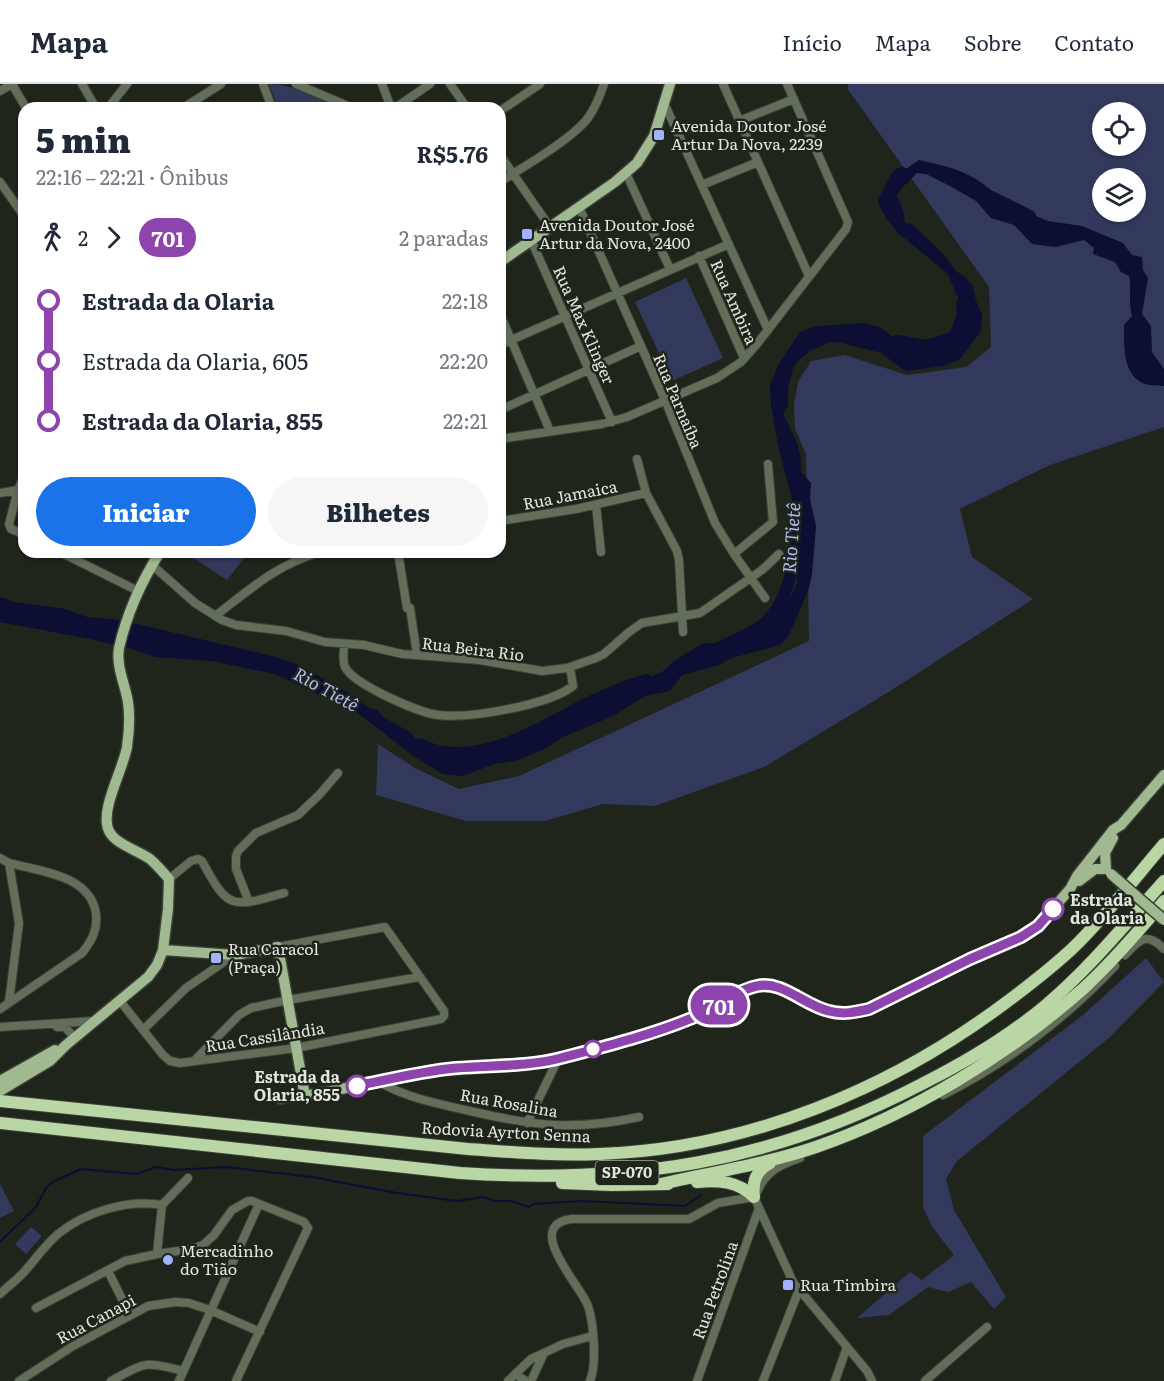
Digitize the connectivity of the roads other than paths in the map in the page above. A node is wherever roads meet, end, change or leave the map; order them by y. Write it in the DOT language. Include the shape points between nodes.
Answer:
graph roads {
  1 [pos="12,84"];
  2 [pos="82,84"];
  3 [pos="127,84"];
  4 [pos="221,84"];
  5 [pos="263,84"];
  6 [pos="296,84"];
  7 [pos="382,84"];
  8 [pos="430,84"];
  9 [pos="450,84"];
  10 [pos="540,84"];
  11 [pos="604,84"];
  12 [pos="670,84"];
  13 [pos="723,84"];
  14 [pos="787,84"];
  15 [pos="0,91"];
  16 [pos="794,99"];
  17 [pos="22,102"];
  18 [pos="92,102"];
  19 [pos="113,102"];
  20 [pos="192,102"];
  21 [pos="270,102"];
  22 [pos="339,102"];
  23 [pos="390,102"];
  24 [pos="402,102"];
  25 [pos="463,102"];
  26 [pos="665,105"];
  27 [pos="506,107"];
  28 [pos="739,121"];
  29 [pos="758,162"];
  30 [pos="506,164"];
  31 [pos="626,173"];
  32 [pos="513,174"];
  33 [pos="506,179"];
  34 [pos="0,182"];
  35 [pos="702,185"];
  36 [pos="579,207"];
  37 [pos="18,208"];
  38 [pos="550,227"];
  39 [pos="531,240"];
  40 [pos="729,244"];
  41 [pos="699,256"];
  42 [pos="506,258"];
  43 [pos="670,269"];
  44 [pos="809,276"];
  45 [pos="617,293"];
  46 [pos="565,316"];
  47 [pos="506,328"];
  48 [pos="768,330"];
  49 [pos="511,340"];
  50 [pos="506,342"];
  51 [pos="641,346"];
  52 [pos="744,358"];
  53 [pos="590,371"];
  54 [pos="535,394"];
  55 [pos="665,400"];
  56 [pos="506,407"];
  57 [pos="612,422"];
  58 [pos="550,431"];
  59 [pos="506,438"];
  60 [pos="637,459"];
  61 [pos="768,464"];
  62 [pos="18,490"];
  63 [pos="646,493"];
  64 [pos="0,494"];
  65 [pos="596,505"];
  66 [pos="0,512"];
  67 [pos="11,513"];
  68 [pos="506,520"];
  69 [pos="18,531"];
  70 [pos="601,552"];
  71 [pos="734,554"];
  72 [pos="779,554"];
  73 [pos="72,558"];
  74 [pos="156,558"];
  75 [pos="300,558"];
  76 [pos="399,558"];
  77 [pos="152,565"];
  78 [pos="751,578"];
  79 [pos="138,591"];
  80 [pos="765,598"];
  81 [pos="215,616"];
  82 [pos="682,617"];
  83 [pos="683,632"];
  84 [pos="344,644"];
  85 [pos="417,655"];
  86 [pos="570,667"];
  87 [pos="338,773"];
  88 [pos="1164,775"];
  89 [pos="1121,825"];
  90 [pos="1164,844"];
  91 [pos="0,858"];
  92 [pos="9,863"];
  93 [pos="1109,871"];
  94 [pos="168,879"];
  95 [pos="1164,880"];
  96 [pos="1070,889"];
  97 [pos="284,893"];
  98 [pos="249,902"];
  99 [pos="1163,902"];
  100 [pos="1164,920"];
  101 [pos="278,947"];
  102 [pos="1164,949"];
  103 [pos="163,950"];
  104 [pos="236,955"];
  105 [pos="419,977"];
  106 [pos="288,1000"];
  107 [pos="120,1001"];
  108 [pos="9,1002"];
  109 [pos="0,1009"];
  110 [pos="94,1021"];
  111 [pos="41,1025"];
  112 [pos="0,1027"];
  113 [pos="143,1030"];
  114 [pos="70,1041"];
  115 [pos="296,1048"];
  116 [pos="558,1059"];
  117 [pos="194,1061"];
  118 [pos="0,1081"];
  119 [pos="379,1082"];
  120 [pos="0,1091"];
  121 [pos="305,1095"];
  122 [pos="0,1101"];
  123 [pos="280,1101"];
  124 [pos="639,1117"];
  125 [pos="527,1122"];
  126 [pos="0,1123"];
  127 [pos="779,1158"];
  128 [pos="507,1176"];
  129 [pos="188,1178"];
  130 [pos="661,1184"];
  131 [pos="756,1203"];
  132 [pos="259,1204"];
  133 [pos="162,1205"];
  134 [pos="157,1254"];
  135 [pos="108,1271"];
  136 [pos="799,1290"];
  137 [pos="0,1294"];
  138 [pos="36,1308"];
  139 [pos="210,1310"];
  140 [pos="130,1315"];
  141 [pos="987,1327"];
  142 [pos="260,1332"];
  143 [pos="592,1336"];
  144 [pos="847,1347"];
  145 [pos="544,1353"];
  146 [pos="183,1371"];
  147 [pos="515,1374"];
  148 [pos="20,1381"];
  149 [pos="111,1381"];
  150 [pos="179,1381"];
  151 [pos="236,1381"];
  152 [pos="508,1381"];
  153 [pos="525,1381"];
  154 [pos="531,1381"];
  155 [pos="590,1381"];
  156 [pos="697,1381"];
  157 [pos="763,1381"];
  158 [pos="835,1381"];
  159 [pos="872,1381"];
  160 [pos="925,1381"];
  1 -- 15 [label="street"];
  1 -- 17 [label="street"];
  2 -- 18 [label="street"];
  3 -- 19 [label="street"];
  4 -- 20 [label="street"];
  5 -- 21 [label="street"];
  6 -- 22 [label="street"];
  7 -- 23 [label="street"];
  8 -- 24 [label="street"];
  9 -- 25 [label="street"];
  10 -- 27 [label="street"];
  11 -- 32 [label="street" via="595,107 582,124"];
  12 -- 26 [label="main road"];
  13 -- 28 [label="street"];
  14 -- 16 [label="street"];
  16 -- 28 [label="street"];
  16 -- 44 [label="street" via="848,222"];
  26 -- 31 [label="main road" via="650,144"];
  26 -- 35 [label="street"];
  28 -- 29 [label="street"];
  29 -- 35 [label="street"];
  29 -- 44 [label="street"];
  30 -- 32 [label="street"];
  31 -- 36 [label="main road"];
  31 -- 43 [label="street"];
  32 -- 33 [label="street"];
  32 -- 38 [label="street"];
  34 -- 37 [label="street"];
  35 -- 40 [label="street"];
  36 -- 38 [label="main road"];
  36 -- 45 [label="street, Rua Parnaíba"];
  38 -- 39 [label="main road"];
  39 -- 42 [label="main road"];
  39 -- 46 [label="street, Rua Max Klinger"];
  40 -- 41 [label="street"];
  40 -- 48 [label="street"];
  41 -- 43 [label="street"];
  41 -- 52 [label="street, Rua Ambira"];
  43 -- 45 [label="street"];
  44 -- 48 [label="street"];
  45 -- 46 [label="street"];
  45 -- 51 [label="street, Rua Parnaíba"];
  46 -- 49 [label="street"];
  46 -- 53 [label="street, Rua Max Klinger"];
  47 -- 49 [label="street"];
  48 -- 52 [label="street"];
  49 -- 50 [label="street"];
  49 -- 54 [label="street"];
  51 -- 53 [label="street"];
  51 -- 55 [label="street, Rua Parnaíba"];
  52 -- 55 [label="street" via="717,378"];
  53 -- 54 [label="street"];
  53 -- 57 [label="street, Rua Max Klinger"];
  54 -- 56 [label="street"];
  54 -- 58 [label="street"];
  55 -- 57 [label="street"];
  55 -- 71 [label="street, Rua Parnaíba" via="716,523"];
  57 -- 58 [label="street"];
  58 -- 59 [label="street"];
  60 -- 63 [label="street"];
  61 -- 71 [label="street" via="772,522"];
  62 -- 64 [label="street"];
  62 -- 67 [label="street"];
  63 -- 65 [label="street, Rua Jamaica"];
  63 -- 82 [label="street" via="677,551"];
  65 -- 68 [label="street, Rua Jamaica"];
  65 -- 70 [label="street"];
  66 -- 67 [label="street"];
  67 -- 69 [label="street" via="10,528"];
  71 -- 78 [label="street, Rua Parnaíba"];
  72 -- 78 [label="street, Rua Beira Rio"];
  73 -- 79 [label="street"];
  74 -- 77 [label="main road"];
  75 -- 81 [label="street" via="279,567"];
  76 -- 85 [label="street"];
  77 -- 79 [label="main road"];
  77 -- 81 [label="street, Rua Beira Rio"];
  78 -- 80 [label="street, Rua Parnaíba"];
  78 -- 82 [label="street, Rua Beira Rio" via="704,610"];
  79 -- 94 [label="main road" via="119,650 118,662 128,702 128,732 107,821 115,838 149,859"];
  81 -- 84 [label="street, Rua Beira Rio" via="237,625"];
  82 -- 83 [label="street"];
  82 -- 86 [label="street, Rua Beira Rio" via="642,623 604,654"];
  84 -- 85 [label="street, Rua Beira Rio"];
  84 -- 86 [label="street" via="345,666 355,678 430,714 448,716 494,712 564,691 573,684"];
  85 -- 86 [label="street, Rua Beira Rio" via="480,660 542,671"];
  87 -- 98 [label="street" via="298,815 256,833 238,851 236,868"];
  88 -- 89 [label="main road"];
  89 -- 93 [label="main road" via="1106,853"];
  89 -- 96 [label="main road" via="1113,830"];
  90 -- 122 [label="highway, Rodovia Ayrton Senna / SP-070" via="1077,944 971,1029 871,1086 824,1106 734,1134 647,1150 540,1154"];
  91 -- 92 [label="street"];
  92 -- 108 [label="street" via="19,923"];
  92 -- 108 [label="street" via="68,880 82,888 91,898 97,921 82,953"];
  93 -- 96 [label="main road" via="1095,869"];
  93 -- 100 [label="main road, bridge"];
  94 -- 98 [label="street" via="198,859 222,895 236,903"];
  94 -- 103 [label="main road"];
  95 -- 128 [label="highway, SP-070" via="1104,950 1046,1005 953,1069 857,1116 762,1149 704,1163 599,1175"];
  96 -- 116 [label="main road" via="1038,926 1021,937 869,1009 849,1013 828,1011 778,988 754,986 673,1026"];
  97 -- 98 [label="street"];
  99 -- 127 [label="highway" via="1083,988 981,1067 897,1112"];
  101 -- 104 [label="main road"];
  101 -- 105 [label="street" via="386,927"];
  101 -- 106 [label="main road"];
  102 -- 131 [label="street, Rua Petrolina" via="1152,939 1138,941 1068,1011 997,1064 867,1133 780,1165 768,1174"];
  103 -- 104 [label="main road"];
  103 -- 107 [label="main road" via="148,977"];
  104 -- 113 [label="street" via="186,988"];
  105 -- 106 [label="street"];
  105 -- 115 [label="street, Rua Cassilândia" via="444,1011 441,1019"];
  106 -- 115 [label="main road"];
  106 -- 117 [label="street" via="245,1011"];
  107 -- 110 [label="main road"];
  107 -- 113 [label="street, Rua Cassilândia"];
  108 -- 109 [label="street"];
  110 -- 111 [label="street"];
  110 -- 114 [label="main road"];
  111 -- 112 [label="street"];
  111 -- 114 [label="street" via="65,1027"];
  113 -- 117 [label="street, Rua Cassilândia" via="170,1061"];
  114 -- 118 [label="main road"];
  114 -- 120 [label="main road" via="50,1061"];
  115 -- 117 [label="street, Rua Cassilândia"];
  115 -- 121 [label="main road"];
  116 -- 119 [label="main road" via="433,1071"];
  116 -- 125 [label="street"];
  119 -- 121 [label="main road"];
  119 -- 125 [label="street, Rua Rosalina" via="426,1101"];
  121 -- 123 [label="street"];
  124 -- 125 [label="street, Rua Rosalina" via="583,1126"];
  126 -- 128 [label="highway, SP-070"];
  127 -- 130 [label="highway"];
  127 -- 131 [label="highway" via="759,1171 753,1188"];
  128 -- 130 [label="highway" via="570,1184"];
  129 -- 133 [label="street"];
  130 -- 131 [label="highway" via="723,1182 739,1187"];
  131 -- 136 [label="street"];
  131 -- 143 [label="street" via="718,1203 689,1219 571,1219 558,1224 552,1232 556,1253 583,1293 589,1307"];
  131 -- 156 [label="street, Rua Petrolina"];
  132 -- 134 [label="street" via="252,1201 232,1210 203,1245"];
  132 -- 139 [label="street"];
  132 -- 142 [label="street" via="304,1222 308,1228"];
  133 -- 134 [label="street"];
  133 -- 137 [label="street" via="116,1207 85,1217 58,1234"];
  134 -- 135 [label="street" via="125,1261"];
  135 -- 138 [label="street"];
  135 -- 140 [label="street"];
  136 -- 144 [label="street"];
  136 -- 157 [label="street"];
  139 -- 140 [label="street, Rua Canapi" via="175,1302 148,1306"];
  139 -- 142 [label="street, Rua Canapi"];
  139 -- 146 [label="street"];
  140 -- 148 [label="street, Rua Canapi"];
  141 -- 160 [label="street"];
  142 -- 151 [label="street"];
  143 -- 145 [label="street"];
  143 -- 155 [label="street"];
  144 -- 158 [label="street"];
  144 -- 159 [label="street"];
  145 -- 147 [label="street"];
  145 -- 154 [label="street"];
  146 -- 149 [label="street" via="143,1364"];
  146 -- 150 [label="street"];
  147 -- 152 [label="street"];
  147 -- 153 [label="street"];
}
